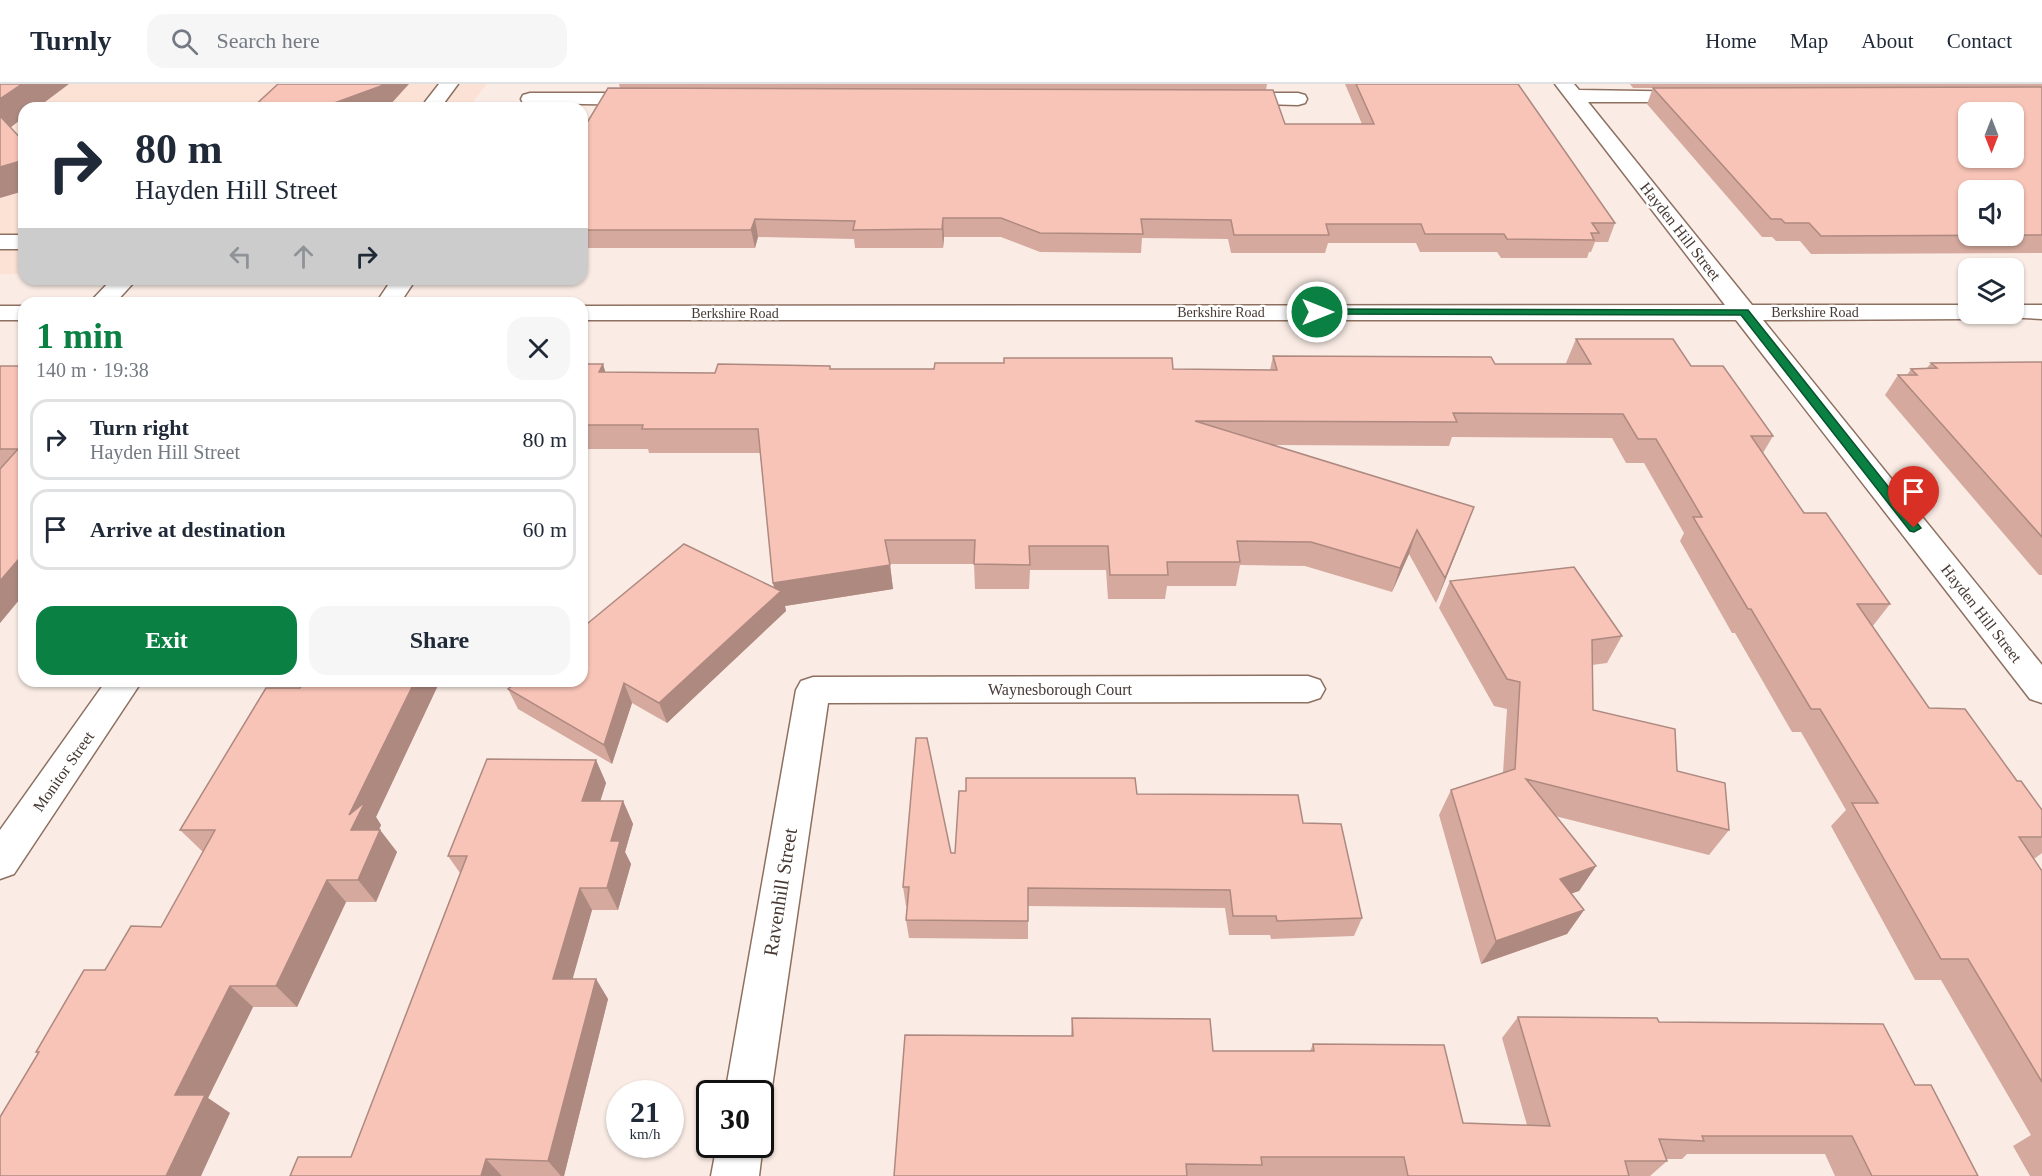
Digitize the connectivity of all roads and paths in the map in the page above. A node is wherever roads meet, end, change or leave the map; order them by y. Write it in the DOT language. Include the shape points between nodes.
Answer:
graph roads {
  1 [pos="449,84"];
  2 [pos="1569,90"];
  3 [pos="1714,96"];
  4 [pos="531,97"];
  5 [pos="662,99"];
  6 [pos="1214,99"];
  7 [pos="1298,99"];
  8 [pos="434,102"];
  9 [pos="0,242"];
  10 [pos="18,242"];
  11 [pos="119,285"];
  12 [pos="107,297"];
  13 [pos="1744,312"];
  14 [pos="1958,312"];
  15 [pos="2024,312"];
  16 [pos="2042,312"];
  17 [pos="0,313"];
  18 [pos="18,313"];
  19 [pos="588,313"];
  20 [pos="121,687"];
  21 [pos="1308,689"];
  22 [pos="813,690"];
  23 [pos="2042,690"];
  24 [pos="0,862"];
  25 [pos="750,1080"];
  26 [pos="738,1158"];
  27 [pos="735,1176"];
  1 -- 8 [label="street"];
  2 -- 3 [label="street"];
  2 -- 13 [label="street, Hayden Hill Street"];
  4 -- 5 [label="street"];
  6 -- 7 [label="street"];
  9 -- 10 [label="street"];
  11 -- 12 [label="street"];
  13 -- 14 [label="street, Berkshire Road"];
  13 -- 19 [label="street, Berkshire Road"];
  13 -- 23 [label="street, Hayden Hill Street"];
  15 -- 16 [label="street"];
  17 -- 18 [label="street"];
  20 -- 24 [label="street, Monitor Street"];
  21 -- 22 [label="street, Waynesborough Court"];
  22 -- 25 [label="street, Ravenhill Street"];
  26 -- 27 [label="street"];
}
